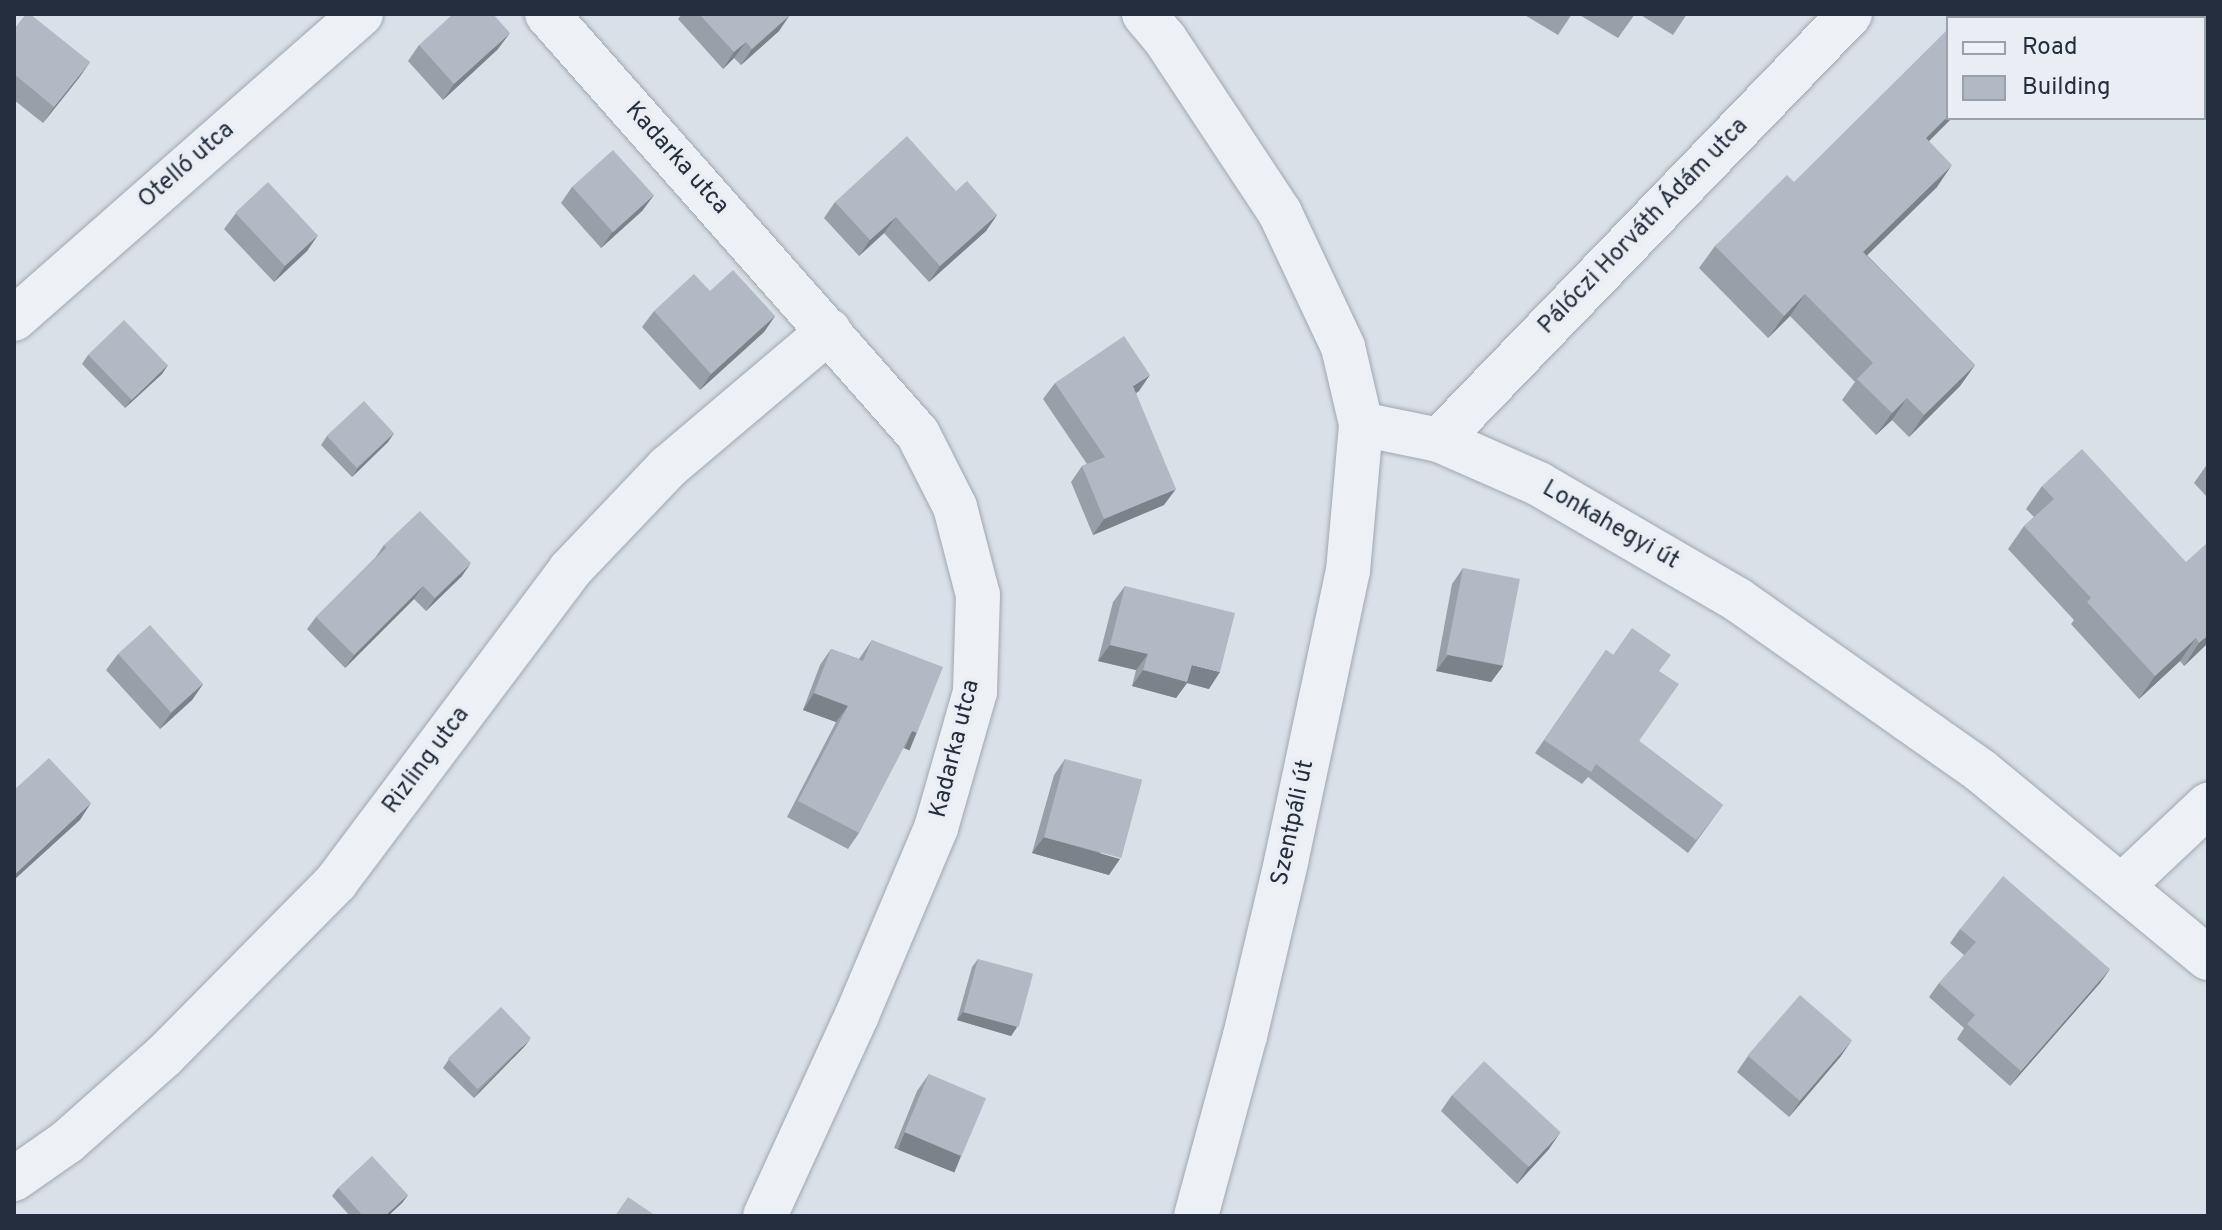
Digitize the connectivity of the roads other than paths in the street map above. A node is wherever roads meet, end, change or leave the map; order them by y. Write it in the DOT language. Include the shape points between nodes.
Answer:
graph roads {
  1 [pos="361,14"];
  2 [pos="547,14"];
  3 [pos="1144,14"];
  4 [pos="1850,14"];
  5 [pos="14,319"];
  6 [pos="829,331"];
  7 [pos="1361,424"];
  8 [pos="1439,440"];
  9 [pos="2208,805"];
  10 [pos="2123,885"];
  11 [pos="2208,958"];
  12 [pos="14,1179"];
  13 [pos="765,1216"];
  14 [pos="1196,1216"];
  1 -- 5 [label="street, Otelló utca"];
  2 -- 6 [label="street, Kadarka utca"];
  3 -- 7 [label="street" via="1280,213 1343,347"];
  4 -- 8 [label="street, Pálóczi Horváth Ádám utca"];
  6 -- 12 [label="street, Rizling utca" via="668,467 570,570 336,882 164,1056 67,1142"];
  6 -- 13 [label="street, Kadarka utca" via="918,434 955,507 978,595 975,692 936,828"];
  7 -- 8 [label="street, Lonkahegyi út"];
  7 -- 14 [label="street, Szentpáli út" via="1348,571 1245,1036"];
  8 -- 10 [label="street, Lonkahegyi út" via="1539,484 1738,600 1981,771"];
  9 -- 10 [label="street"];
  10 -- 11 [label="street, Lonkahegyi út"];
}
